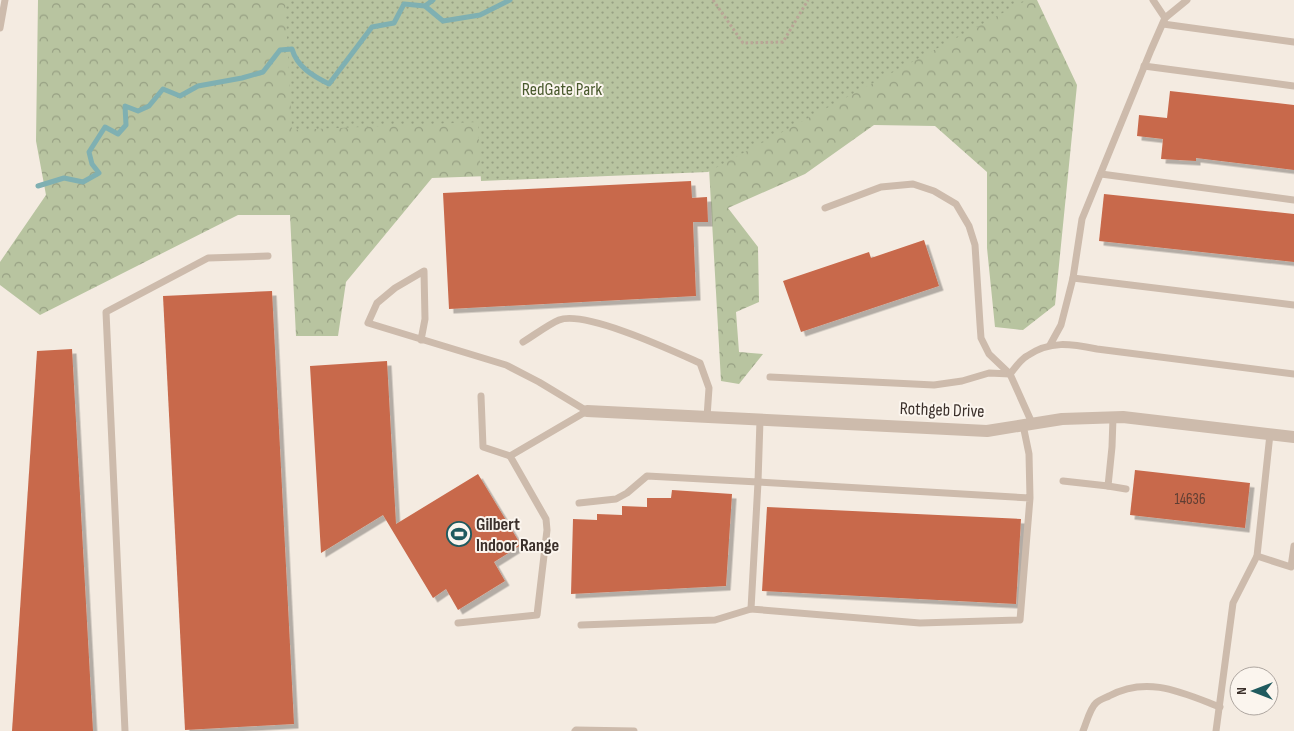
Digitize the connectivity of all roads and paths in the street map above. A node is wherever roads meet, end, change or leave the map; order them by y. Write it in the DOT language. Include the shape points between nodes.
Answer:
graph roads {
  1 [pos="5,0"];
  2 [pos="713,0"];
  3 [pos="808,0"];
  4 [pos="1153,0"];
  5 [pos="1187,0"];
  6 [pos="1164,21"];
  7 [pos="0,28"];
  8 [pos="1294,42"];
  9 [pos="1144,66"];
  10 [pos="1294,86"];
  11 [pos="1100,174"];
  12 [pos="1294,200"];
  13 [pos="825,208"];
  14 [pos="268,256"];
  15 [pos="1073,278"];
  16 [pos="1294,305"];
  17 [pos="421,340"];
  18 [pos="523,342"];
  19 [pos="1050,345"];
  20 [pos="1010,374"];
  21 [pos="1294,374"];
  22 [pos="770,377"];
  23 [pos="481,396"];
  24 [pos="587,411"];
  25 [pos="707,417"];
  26 [pos="1113,418"];
  27 [pos="760,420"];
  28 [pos="1028,424"];
  29 [pos="1270,434"];
  30 [pos="1294,437"];
  31 [pos="510,456"];
  32 [pos="1063,481"];
  33 [pos="758,482"];
  34 [pos="1108,486"];
  35 [pos="1126,489"];
  36 [pos="1030,498"];
  37 [pos="578,503"];
  38 [pos="1294,546"];
  39 [pos="1257,556"];
  40 [pos="1292,570"];
  41 [pos="751,609"];
  42 [pos="458,622"];
  43 [pos="581,624"];
  44 [pos="1220,707"];
  45 [pos="125,731"];
  46 [pos="574,731"];
  47 [pos="634,731"];
  48 [pos="1083,731"];
  49 [pos="1216,731"];
  1 -- 7 [label="lane"];
  2 -- 3 [label="path" via="743,43 782,42"];
  4 -- 6 [label="lane"];
  5 -- 6 [label="lane"];
  6 -- 8 [label="lane"];
  6 -- 9 [label="lane"];
  9 -- 10 [label="lane"];
  9 -- 11 [label="lane"];
  11 -- 12 [label="lane"];
  11 -- 15 [label="lane" via="1082,219"];
  13 -- 20 [label="lane" via="881,187 913,184 956,204 969,226 975,245 982,338 989,354"];
  14 -- 45 [label="lane" via="208,258 106,312"];
  15 -- 16 [label="lane"];
  15 -- 19 [label="lane" via="1061,325"];
  17 -- 17 [label="lane" via="368,324 377,303 424,271 425,319"];
  17 -- 24 [label="lane" via="506,365"];
  18 -- 25 [label="lane" via="560,319 579,318 648,340 700,362 709,388"];
  19 -- 20 [label="lane" via="1026,357"];
  19 -- 21 [label="lane" via="1074,345"];
  20 -- 22 [label="lane" via="989,373 934,385"];
  20 -- 28 [label="lane"];
  23 -- 31 [label="lane" via="483,447"];
  24 -- 25 [label="street, Rothgeb Drive"];
  24 -- 31 [label="lane"];
  25 -- 27 [label="street, Rothgeb Drive"];
  26 -- 28 [label="street, Rothgeb Drive" via="1062,419"];
  26 -- 29 [label="street, Rothgeb Drive"];
  26 -- 34 [label="lane"];
  27 -- 28 [label="street, Rothgeb Drive" via="987,431"];
  27 -- 33 [label="lane"];
  28 -- 36 [label="lane"];
  29 -- 30 [label="street, Rothgeb Drive"];
  29 -- 39 [label="lane"];
  31 -- 42 [label="lane" via="546,519 537,615"];
  32 -- 34 [label="lane"];
  33 -- 36 [label="lane"];
  33 -- 37 [label="lane" via="647,476 616,499"];
  33 -- 41 [label="lane"];
  34 -- 35 [label="lane"];
  36 -- 41 [label="lane" via="1020,620 920,623"];
  38 -- 40 [label="lane"];
  39 -- 40 [label="lane"];
  39 -- 44 [label="lane" via="1233,603"];
  41 -- 43 [label="lane" via="715,620"];
  44 -- 48 [label="lane" via="1174,689 1145,686 1121,689 1095,704"];
  44 -- 49 [label="lane"];
  46 -- 47 [label="lane"];
}
